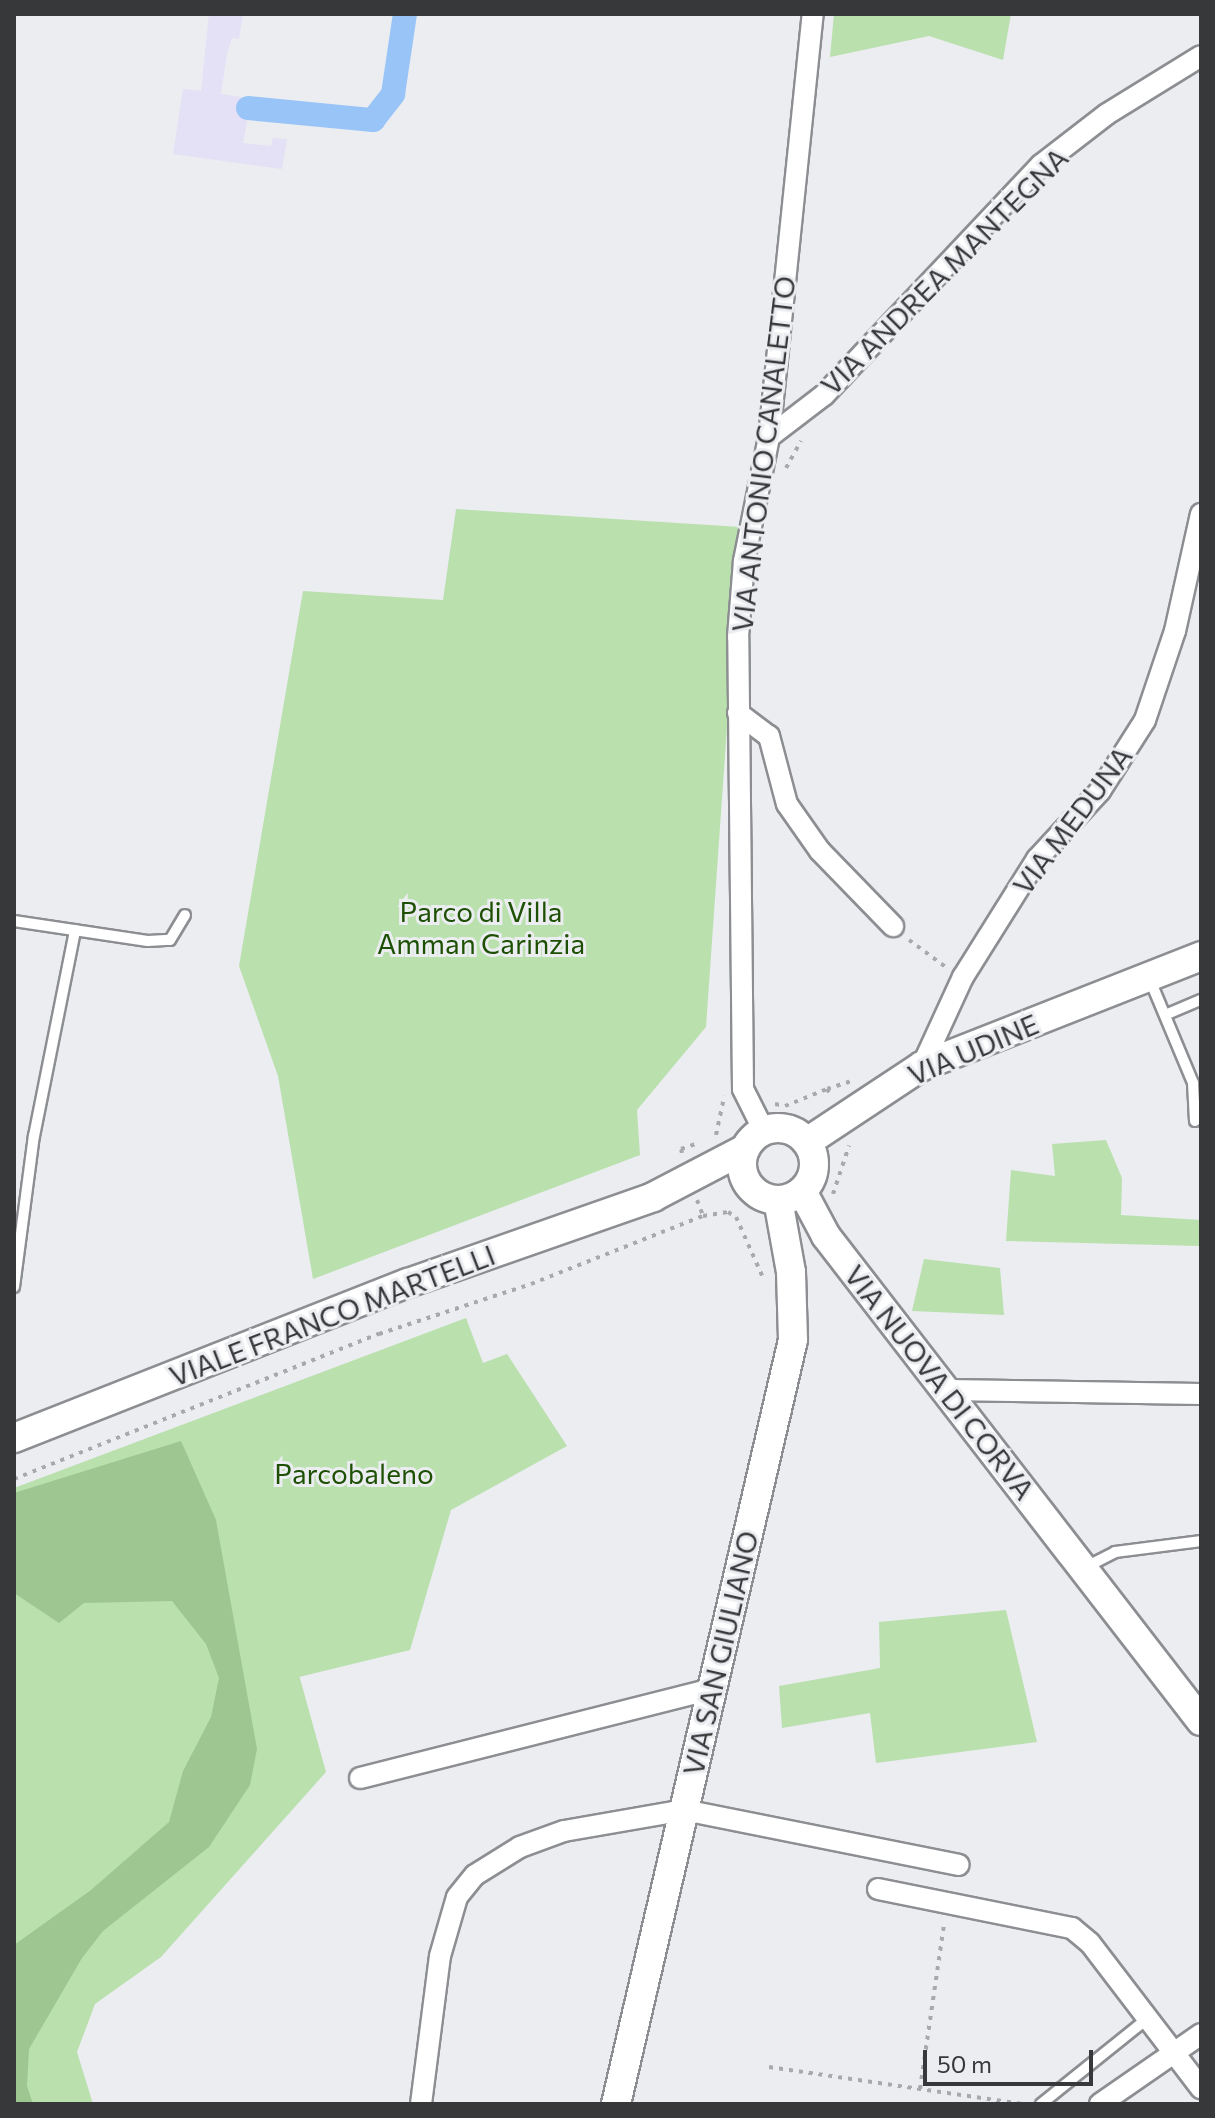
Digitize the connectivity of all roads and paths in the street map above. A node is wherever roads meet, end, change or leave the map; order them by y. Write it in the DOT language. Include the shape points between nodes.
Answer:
graph roads {
  1 [pos="813,14"];
  2 [pos="1201,56"];
  3 [pos="769,437"];
  4 [pos="804,437"];
  5 [pos="779,481"];
  6 [pos="1201,514"];
  7 [pos="738,713"];
  8 [pos="185,915"];
  9 [pos="14,921"];
  10 [pos="893,926"];
  11 [pos="75,930"];
  12 [pos="1201,956"];
  13 [pos="1149,976"];
  14 [pos="963,977"];
  15 [pos="1201,1000"];
  16 [pos="1165,1015"];
  17 [pos="922,1066"];
  18 [pos="1195,1121"];
  19 [pos="755,1140"];
  20 [pos="807,1142"];
  21 [pos="746,1180"];
  22 [pos="790,1195"];
  23 [pos="653,1197"];
  24 [pos="14,1287"];
  25 [pos="767,1287"];
  26 [pos="947,1390"];
  27 [pos="1201,1394"];
  28 [pos="14,1438"];
  29 [pos="14,1479"];
  30 [pos="1201,1541"];
  31 [pos="1084,1568"];
  32 [pos="711,1689"];
  33 [pos="1201,1721"];
  34 [pos="360,1778"];
  35 [pos="684,1810"];
  36 [pos="959,1865"];
  37 [pos="878,1889"];
  38 [pos="948,1902"];
  39 [pos="1148,2018"];
  40 [pos="1201,2034"];
  41 [pos="1174,2054"];
  42 [pos="769,2067"];
  43 [pos="1201,2088"];
  44 [pos="920,2089"];
  45 [pos="421,2104"];
  46 [pos="616,2104"];
  47 [pos="1026,2104"];
  48 [pos="1041,2104"];
  49 [pos="1100,2104"];
  1 -- 3 [label="street, VIA ANTONIO CANALETTO"];
  2 -- 3 [label="street, VIA ANDREA MANTEGNA" via="1107,114 1041,165 824,395"];
  3 -- 7 [label="street, VIA ANTONIO CANALETTO" via="744,561"];
  4 -- 5 [label="path"];
  6 -- 14 [label="street, VIA MEDUNA" via="1175,631 1145,720 1100,791 1037,859"];
  7 -- 10 [label="street" via="769,736 787,804 820,851"];
  7 -- 19 [label="street, VIA ANTONIO CANALETTO" via="743,1089"];
  8 -- 11 [label="lane" via="170,940"];
  9 -- 11 [label="lane"];
  10 -- 14 [label="path"];
  11 -- 24 [label="lane" via="34,1136"];
  12 -- 13 [label="main road, VIA UDINE"];
  13 -- 16 [label="lane"];
  13 -- 17 [label="main road, VIA UDINE"];
  14 -- 17 [label="street, VIA MEDUNA"];
  15 -- 16 [label="lane"];
  16 -- 18 [label="lane" via="1193,1083"];
  17 -- 20 [label="main road, VIA UDINE"];
  19 -- 20 [label="main road" via="786,1129"];
  19 -- 21 [label="main road"];
  19 -- 23 [label="main road, VIALE FRANCO MARTELLI"];
  20 -- 22 [label="main road" via="814,1165"];
  21 -- 22 [label="main road" via="757,1193"];
  21 -- 23 [label="main road, VIALE FRANCO MARTELLI"];
  22 -- 26 [label="main road, VIA NUOVA DI CORVA"];
  22 -- 32 [label="main road, VIA SAN GIULIANO" via="793,1340"];
  23 -- 28 [label="main road, VIALE FRANCO MARTELLI" via="408,1283"];
  25 -- 29 [label="path" via="736,1217 728,1212 703,1216 531,1284 379,1334"];
  26 -- 27 [label="street"];
  26 -- 31 [label="main road, VIA NUOVA DI CORVA"];
  30 -- 31 [label="lane" via="1115,1552"];
  31 -- 33 [label="main road, VIA NUOVA DI CORVA"];
  32 -- 34 [label="street"];
  32 -- 35 [label="main road, VIA SAN GIULIANO"];
  35 -- 36 [label="street"];
  35 -- 45 [label="street" via="564,1831 520,1847 475,1875 457,1897 440,1956"];
  35 -- 46 [label="main road, VIA SAN GIULIANO"];
  37 -- 38 [label="street"];
  38 -- 39 [label="street" via="1072,1928 1090,1943"];
  38 -- 44 [label="path"];
  39 -- 41 [label="street"];
  39 -- 48 [label="lane"];
  40 -- 41 [label="street"];
  41 -- 43 [label="street"];
  41 -- 49 [label="street"];
  42 -- 44 [label="path"];
  44 -- 47 [label="path"];
}
